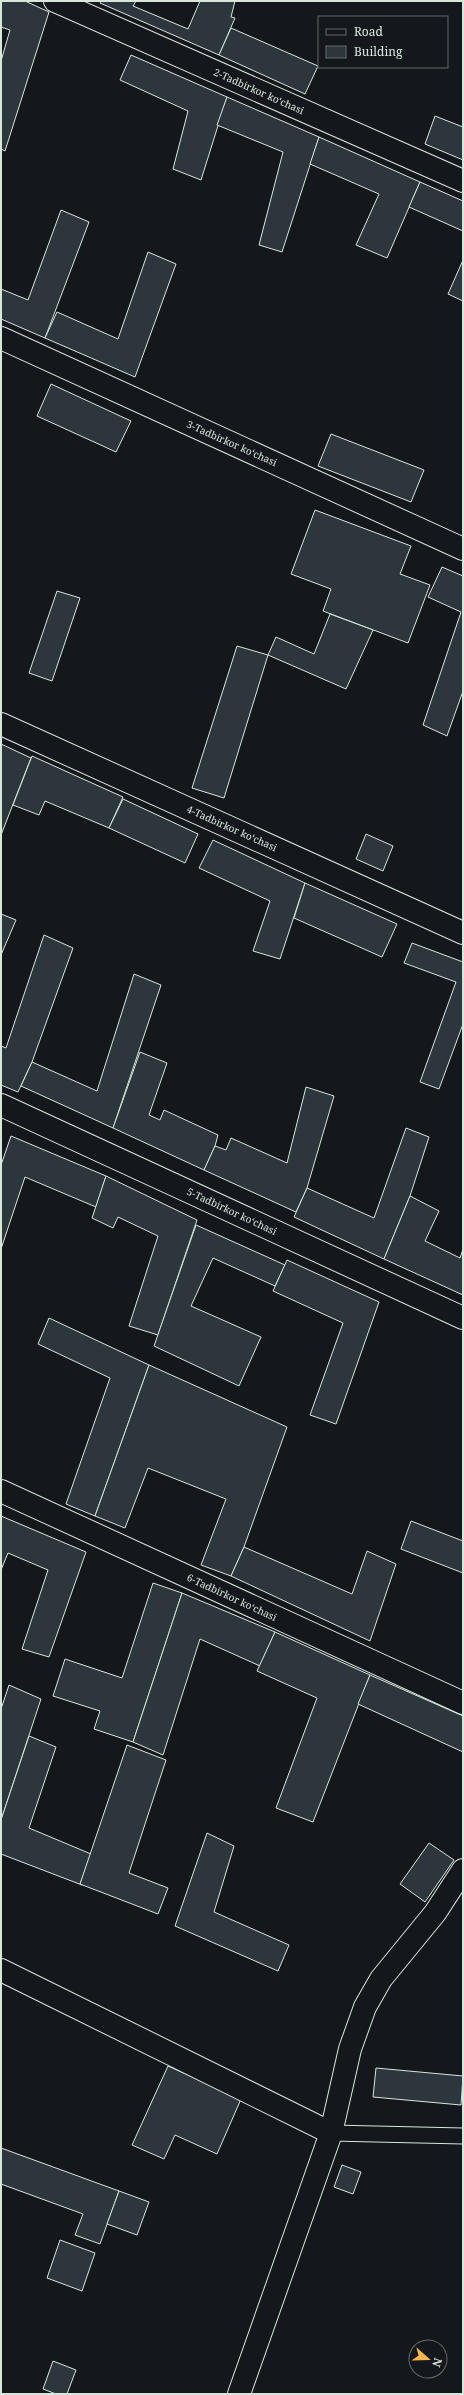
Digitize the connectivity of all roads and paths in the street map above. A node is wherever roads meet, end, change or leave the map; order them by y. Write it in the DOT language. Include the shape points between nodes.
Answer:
graph roads {
  1 [pos="55,1"];
  2 [pos="463,181"];
  3 [pos="1,338"];
  4 [pos="463,549"];
  5 [pos="1,724"];
  6 [pos="463,933"];
  7 [pos="1,1105"];
  8 [pos="463,1318"];
  9 [pos="1,1491"];
  10 [pos="463,1703"];
  11 [pos="463,1870"];
  12 [pos="2,1975"];
  13 [pos="331,2133"];
  14 [pos="463,2136"];
  15 [pos="239,2394"];
  1 -- 2 [label="street, 2-Tadbirkor koʻchasi"];
  3 -- 4 [label="street, 3-Tadbirkor koʻchasi"];
  5 -- 6 [label="street, 4-Tadbirkor koʻchasi"];
  7 -- 8 [label="street, 5-Tadbirkor koʻchasi"];
  9 -- 10 [label="street, 6-Tadbirkor koʻchasi"];
  11 -- 13 [label="street" via="435,1913 381,1979 365,2007 350,2049"];
  12 -- 13 [label="street"];
  13 -- 14 [label="lane"];
  13 -- 15 [label="street"];
}
